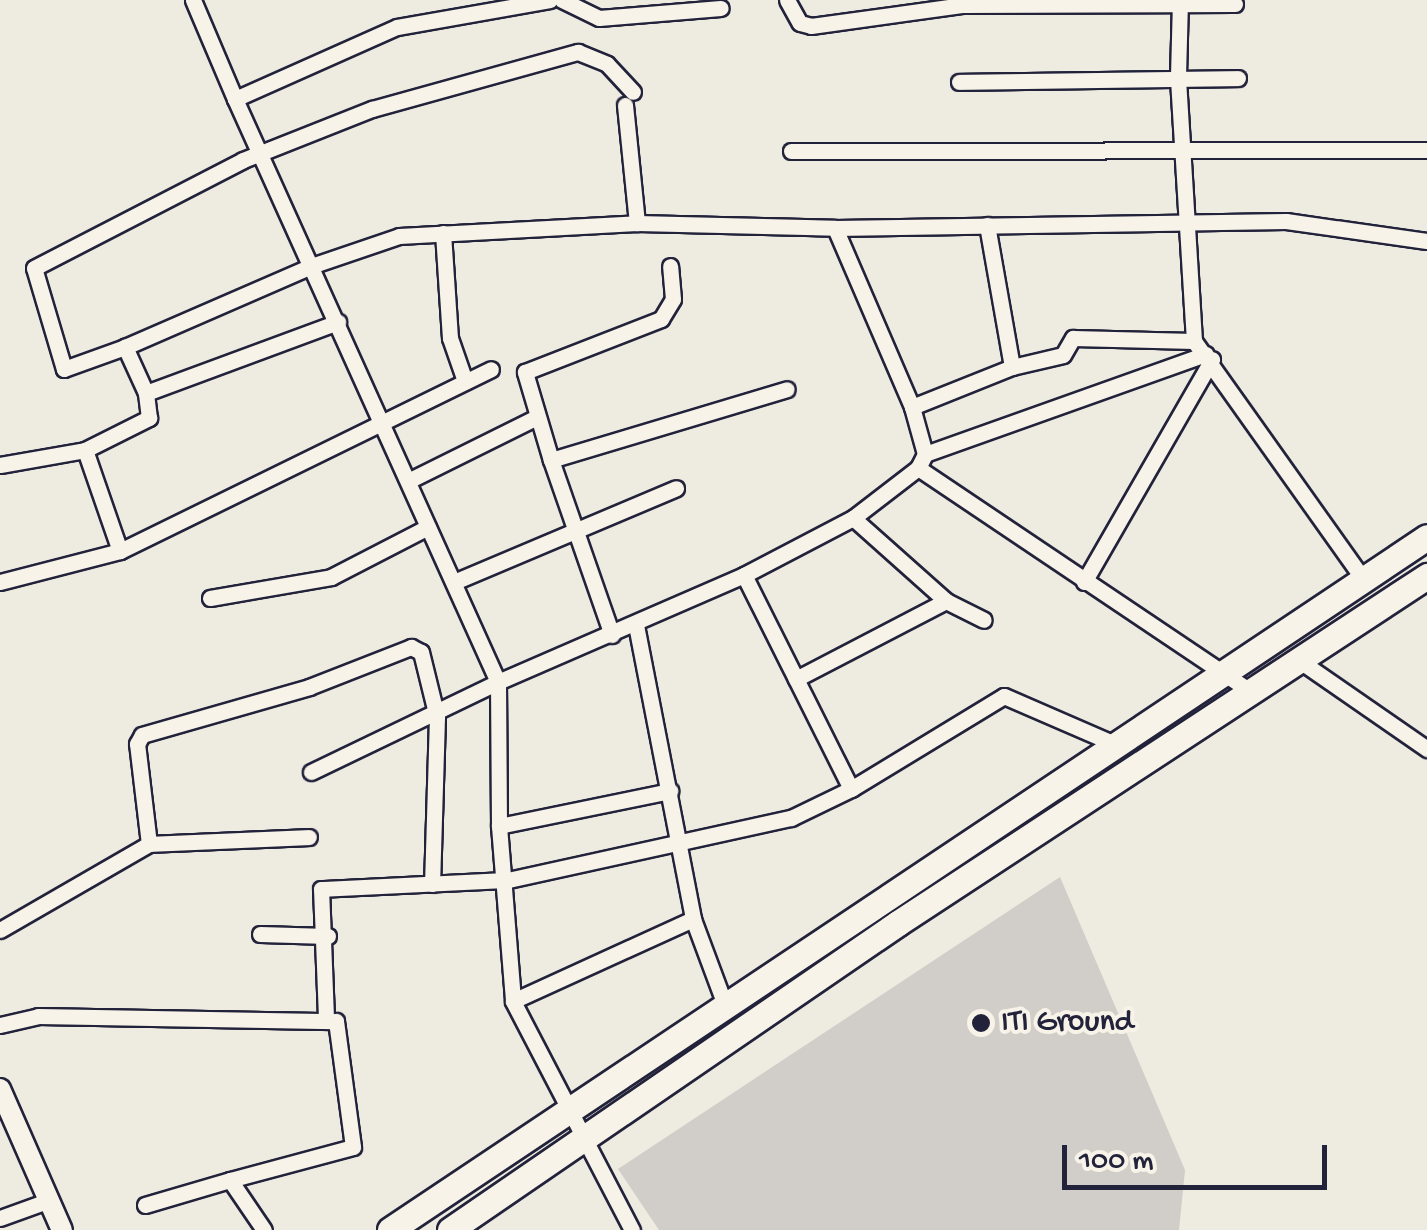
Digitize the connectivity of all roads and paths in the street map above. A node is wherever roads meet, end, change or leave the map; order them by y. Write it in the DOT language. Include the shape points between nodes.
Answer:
graph roads {
  1 [pos="193,0"];
  2 [pos="550,0"];
  3 [pos="562,0"];
  4 [pos="787,0"];
  5 [pos="1180,3"];
  6 [pos="1234,4"];
  7 [pos="721,8"];
  8 [pos="1238,78"];
  9 [pos="1178,80"];
  10 [pos="959,82"];
  11 [pos="234,99"];
  12 [pos="1184,149"];
  13 [pos="1427,150"];
  14 [pos="792,151"];
  15 [pos="262,152"];
  16 [pos="636,223"];
  17 [pos="987,225"];
  18 [pos="1186,225"];
  19 [pos="834,228"];
  20 [pos="443,233"];
  21 [pos="1427,241"];
  22 [pos="314,265"];
  23 [pos="670,266"];
  24 [pos="338,322"];
  25 [pos="1194,340"];
  26 [pos="125,347"];
  27 [pos="1209,356"];
  28 [pos="1012,367"];
  29 [pos="491,369"];
  30 [pos="465,381"];
  31 [pos="787,389"];
  32 [pos="146,392"];
  33 [pos="912,407"];
  34 [pos="538,417"];
  35 [pos="384,422"];
  36 [pos="85,450"];
  37 [pos="551,460"];
  38 [pos="921,461"];
  39 [pos="0,466"];
  40 [pos="408,481"];
  41 [pos="676,488"];
  42 [pos="853,518"];
  43 [pos="428,527"];
  44 [pos="577,528"];
  45 [pos="1427,536"];
  46 [pos="120,551"];
  47 [pos="744,575"];
  48 [pos="1427,576"];
  49 [pos="1364,580"];
  50 [pos="0,582"];
  51 [pos="454,582"];
  52 [pos="1084,582"];
  53 [pos="210,598"];
  54 [pos="946,601"];
  55 [pos="984,620"];
  56 [pos="636,625"];
  57 [pos="612,635"];
  58 [pos="1300,661"];
  59 [pos="1221,672"];
  60 [pos="796,680"];
  61 [pos="498,682"];
  62 [pos="1251,692"];
  63 [pos="437,716"];
  64 [pos="1115,744"];
  65 [pos="1427,749"];
  66 [pos="312,772"];
  67 [pos="852,789"];
  68 [pos="670,791"];
  69 [pos="499,826"];
  70 [pos="309,837"];
  71 [pos="149,844"];
  72 [pos="680,847"];
  73 [pos="508,880"];
  74 [pos="432,884"];
  75 [pos="694,919"];
  76 [pos="0,930"];
  77 [pos="260,934"];
  78 [pos="328,936"];
  79 [pos="514,1001"];
  80 [pos="725,1005"];
  81 [pos="326,1018"];
  82 [pos="0,1025"];
  83 [pos="0,1089"];
  84 [pos="568,1111"];
  85 [pos="582,1142"];
  86 [pos="230,1180"];
  87 [pos="50,1200"];
  88 [pos="145,1205"];
  89 [pos="0,1218"];
  90 [pos="62,1230"];
  91 [pos="264,1230"];
  92 [pos="390,1230"];
  93 [pos="450,1230"];
  94 [pos="632,1230"];
  1 -- 11 [label="street"];
  2 -- 11 [label="street" via="398,27"];
  3 -- 7 [label="street" via="599,18"];
  4 -- 5 [label="street" via="800,23 811,26 962,5"];
  5 -- 6 [label="street"];
  5 -- 9 [label="street"];
  8 -- 9 [label="street"];
  9 -- 10 [label="street"];
  9 -- 12 [label="street"];
  11 -- 15 [label="street"];
  12 -- 13 [label="street"];
  12 -- 14 [label="street"];
  12 -- 18 [label="street"];
  15 -- 16 [label="street" via="372,109 578,52 607,64 629,99"];
  15 -- 22 [label="street"];
  15 -- 26 [label="street" via="34,268 64,369"];
  16 -- 19 [label="street"];
  16 -- 20 [label="street"];
  17 -- 18 [label="street"];
  17 -- 19 [label="street"];
  17 -- 28 [label="street"];
  18 -- 21 [label="street" via="1286,221"];
  18 -- 25 [label="street"];
  19 -- 33 [label="street"];
  20 -- 22 [label="street" via="399,236"];
  20 -- 30 [label="street" via="450,338"];
  22 -- 24 [label="street"];
  22 -- 26 [label="street"];
  23 -- 34 [label="street" via="673,299 661,319 525,372"];
  24 -- 32 [label="street"];
  24 -- 35 [label="street"];
  25 -- 27 [label="street"];
  25 -- 28 [label="street" via="1090,335 1073,338 1062,355"];
  26 -- 32 [label="street"];
  27 -- 38 [label="street"];
  27 -- 49 [label="street"];
  27 -- 52 [label="street"];
  28 -- 33 [label="street"];
  29 -- 30 [label="street"];
  30 -- 35 [label="street"];
  31 -- 37 [label="street"];
  32 -- 36 [label="street" via="149,418"];
  33 -- 38 [label="street"];
  34 -- 37 [label="street"];
  34 -- 40 [label="street"];
  35 -- 40 [label="street"];
  35 -- 46 [label="street"];
  36 -- 39 [label="street"];
  36 -- 46 [label="street"];
  37 -- 44 [label="street"];
  38 -- 42 [label="street"];
  38 -- 52 [label="street"];
  40 -- 43 [label="street"];
  41 -- 44 [label="street"];
  42 -- 47 [label="street"];
  42 -- 54 [label="street"];
  43 -- 51 [label="street"];
  43 -- 53 [label="street" via="331,577"];
  44 -- 51 [label="street"];
  44 -- 57 [label="street"];
  45 -- 49 [label="main road"];
  46 -- 50 [label="street"];
  47 -- 56 [label="street"];
  47 -- 60 [label="street"];
  48 -- 58 [label="main road"];
  49 -- 59 [label="main road"];
  51 -- 61 [label="street"];
  52 -- 59 [label="street"];
  54 -- 55 [label="street"];
  54 -- 60 [label="street"];
  56 -- 57 [label="street"];
  56 -- 68 [label="street"];
  57 -- 61 [label="street"];
  58 -- 62 [label="main road"];
  58 -- 65 [label="street"];
  59 -- 62 [label="street"];
  59 -- 64 [label="main road"];
  60 -- 67 [label="street"];
  61 -- 63 [label="street"];
  61 -- 69 [label="street"];
  62 -- 85 [label="main road" via="898,923"];
  63 -- 66 [label="street"];
  63 -- 71 [label="street" via="421,652 411,647 309,687 148,732 137,744"];
  63 -- 74 [label="street"];
  64 -- 67 [label="street" via="1004,696"];
  64 -- 80 [label="main road"];
  67 -- 72 [label="street" via="806,814"];
  68 -- 69 [label="street"];
  68 -- 72 [label="street"];
  69 -- 73 [label="street"];
  70 -- 71 [label="street"];
  71 -- 76 [label="street"];
  72 -- 73 [label="street"];
  72 -- 75 [label="street"];
  73 -- 74 [label="street"];
  73 -- 79 [label="street"];
  74 -- 78 [label="street" via="322,890"];
  75 -- 79 [label="street"];
  75 -- 80 [label="street"];
  77 -- 78 [label="street"];
  78 -- 81 [label="street"];
  79 -- 84 [label="street"];
  80 -- 84 [label="main road"];
  81 -- 82 [label="street" via="38,1016"];
  81 -- 86 [label="street" via="336,1020 353,1147"];
  83 -- 87 [label="street"];
  84 -- 85 [label="street"];
  84 -- 92 [label="main road"];
  85 -- 93 [label="main road"];
  85 -- 94 [label="street"];
  86 -- 88 [label="street"];
  86 -- 91 [label="street"];
  87 -- 89 [label="street"];
  87 -- 90 [label="street"];
}
